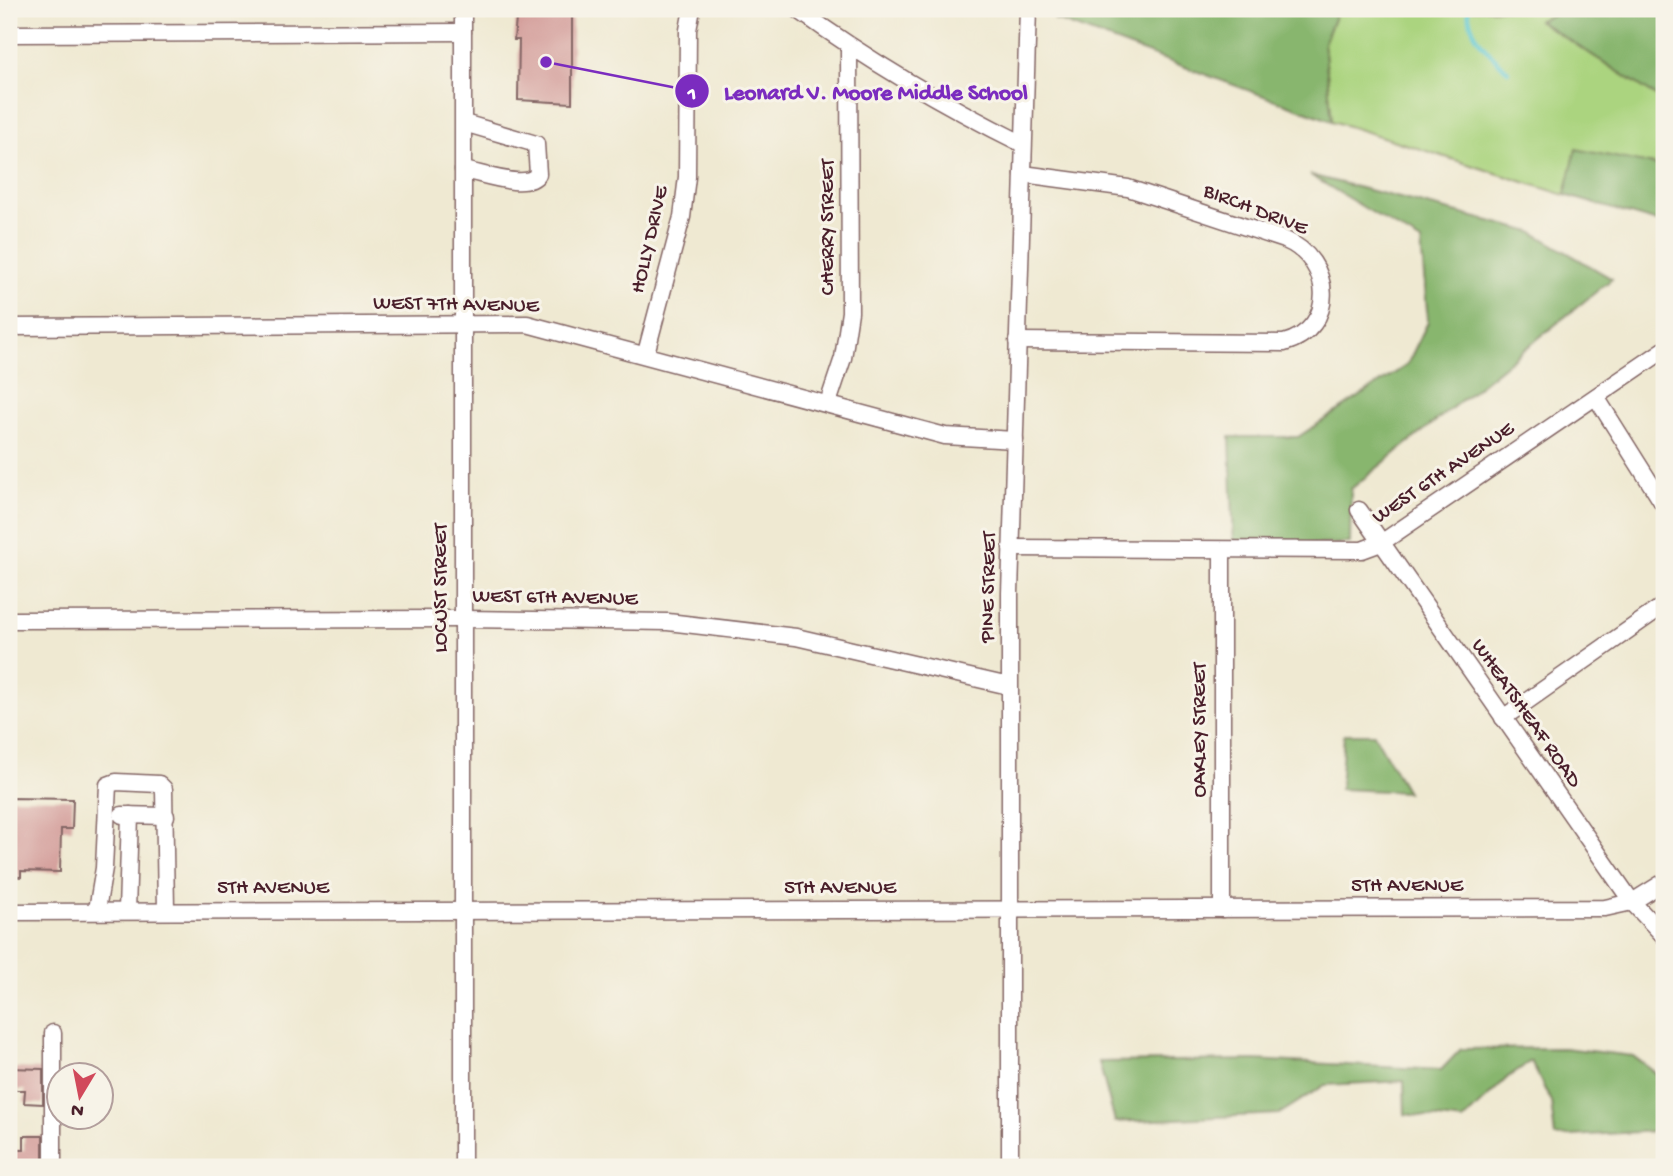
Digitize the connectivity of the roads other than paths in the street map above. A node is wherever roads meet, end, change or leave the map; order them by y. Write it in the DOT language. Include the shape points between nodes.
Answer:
graph roads {
  1 [pos="463,9"];
  2 [pos="692,9"];
  3 [pos="797,9"];
  4 [pos="1028,9"];
  5 [pos="463,32"];
  6 [pos="9,34"];
  7 [pos="849,47"];
  8 [pos="464,123"];
  9 [pos="1023,144"];
  10 [pos="463,170"];
  11 [pos="1023,174"];
  12 [pos="463,326"];
  13 [pos="9,327"];
  14 [pos="1017,341"];
  15 [pos="1664,349"];
  16 [pos="646,353"];
  17 [pos="1596,397"];
  18 [pos="828,403"];
  19 [pos="1014,440"];
  20 [pos="1664,505"];
  21 [pos="1359,510"];
  22 [pos="1381,543"];
  23 [pos="1011,548"];
  24 [pos="1222,551"];
  25 [pos="1664,605"];
  26 [pos="464,619"];
  27 [pos="9,620"];
  28 [pos="1009,686"];
  29 [pos="1503,718"];
  30 [pos="106,815"];
  31 [pos="130,815"];
  32 [pos="166,816"];
  33 [pos="1664,882"];
  34 [pos="1632,902"];
  35 [pos="1222,909"];
  36 [pos="166,910"];
  37 [pos="463,910"];
  38 [pos="1012,910"];
  39 [pos="97,911"];
  40 [pos="127,911"];
  41 [pos="9,912"];
  42 [pos="1664,936"];
  43 [pos="53,1033"];
  44 [pos="53,1167"];
  45 [pos="463,1167"];
  46 [pos="1010,1167"];
  1 -- 5 [label="street, LOCUST STREET"];
  2 -- 16 [label="street, HOLLY DRIVE" via="682,217"];
  3 -- 7 [label="street"];
  4 -- 9 [label="street, PINE STREET"];
  5 -- 6 [label="street"];
  5 -- 8 [label="street, LOCUST STREET"];
  7 -- 9 [label="street" via="945,105"];
  7 -- 18 [label="street, CHERRY STREET" via="850,312 843,358"];
  8 -- 10 [label="street, LOCUST STREET"];
  8 -- 10 [label="street" via="536,144 538,174 529,181 502,180"];
  9 -- 11 [label="street, PINE STREET"];
  10 -- 12 [label="street, LOCUST STREET"];
  11 -- 14 [label="street, PINE STREET"];
  11 -- 14 [label="street, BIRCH DRIVE" via="1128,188 1285,240 1306,250 1313,259 1323,292 1311,325 1284,343"];
  12 -- 13 [label="street, WEST 7TH AVENUE"];
  12 -- 16 [label="street, WEST 7TH AVENUE" via="537,325"];
  12 -- 26 [label="street, LOCUST STREET"];
  14 -- 19 [label="street, PINE STREET"];
  15 -- 17 [label="street, WEST 6TH AVENUE"];
  16 -- 18 [label="street, WEST 7TH AVENUE"];
  17 -- 20 [label="street"];
  17 -- 22 [label="street, WEST 6TH AVENUE"];
  18 -- 19 [label="street, WEST 7TH AVENUE" via="945,436"];
  19 -- 23 [label="street, PINE STREET"];
  21 -- 22 [label="street, WHEATSHEAF ROAD"];
  22 -- 24 [label="street, WEST 6TH AVENUE" via="1362,551"];
  22 -- 29 [label="street, WHEATSHEAF ROAD"];
  23 -- 24 [label="street, WEST 6TH AVENUE"];
  23 -- 28 [label="street, PINE STREET"];
  24 -- 35 [label="street, OAKLEY STREET"];
  25 -- 29 [label="street"];
  26 -- 27 [label="street, WEST 6TH AVENUE"];
  26 -- 28 [label="street, WEST 6TH AVENUE" via="668,622 796,637"];
  26 -- 37 [label="street, LOCUST STREET"];
  28 -- 38 [label="street, PINE STREET"];
  29 -- 34 [label="street, WHEATSHEAF ROAD"];
  30 -- 31 [label="street"];
  30 -- 32 [label="street" via="108,785 116,782 159,784 164,789"];
  30 -- 39 [label="street"];
  31 -- 32 [label="street"];
  31 -- 40 [label="street"];
  32 -- 36 [label="street"];
  33 -- 34 [label="street, 5TH AVENUE"];
  34 -- 35 [label="street, 5TH AVENUE" via="1605,908"];
  34 -- 42 [label="street, WHEATSHEAF ROAD"];
  35 -- 38 [label="street, 5TH AVENUE"];
  36 -- 37 [label="street, 5TH AVENUE"];
  36 -- 40 [label="street, 5TH AVENUE"];
  37 -- 38 [label="street, 5TH AVENUE"];
  37 -- 45 [label="street, LOCUST STREET"];
  38 -- 46 [label="street, PINE STREET"];
  39 -- 40 [label="street, 5TH AVENUE"];
  39 -- 41 [label="street, 5TH AVENUE"];
  43 -- 44 [label="street"];
}
